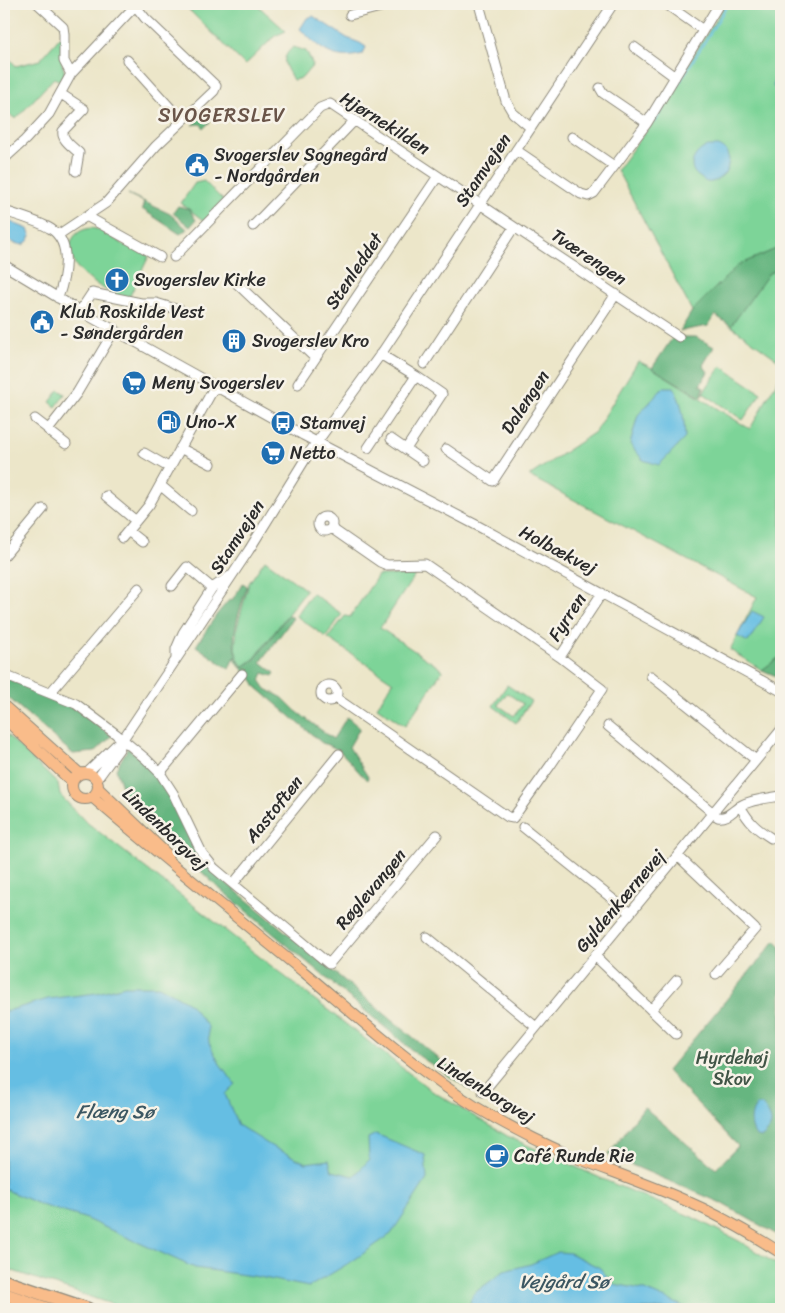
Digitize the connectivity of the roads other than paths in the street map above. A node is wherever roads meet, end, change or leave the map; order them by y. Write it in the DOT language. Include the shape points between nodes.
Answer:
graph roads {
  1 [pos="38,4"];
  2 [pos="392,4"];
  3 [pos="479,4"];
  4 [pos="613,4"];
  5 [pos="666,4"];
  6 [pos="719,4"];
  7 [pos="134,5"];
  8 [pos="350,15"];
  9 [pos="703,30"];
  10 [pos="634,48"];
  11 [pos="127,60"];
  12 [pos="71,74"];
  13 [pos="675,77"];
  14 [pos="600,88"];
  15 [pos="61,94"];
  16 [pos="355,120"];
  17 [pos="182,121"];
  18 [pos="647,123"];
  19 [pos="531,128"];
  20 [pos="572,137"];
  21 [pos="516,150"];
  22 [pos="4,159"];
  23 [pos="614,166"];
  24 [pos="76,171"];
  25 [pos="438,176"];
  26 [pos="480,204"];
  27 [pos="4,210"];
  28 [pos="88,217"];
  29 [pos="253,226"];
  30 [pos="514,227"];
  31 [pos="58,235"];
  32 [pos="160,257"];
  33 [pos="174,257"];
  34 [pos="4,265"];
  35 [pos="230,278"];
  36 [pos="616,294"];
  37 [pos="58,298"];
  38 [pos="80,311"];
  39 [pos="182,311"];
  40 [pos="115,330"];
  41 [pos="679,337"];
  42 [pos="380,354"];
  43 [pos="316,358"];
  44 [pos="424,364"];
  45 [pos="416,376"];
  46 [pos="298,384"];
  47 [pos="215,386"];
  48 [pos="35,419"];
  49 [pos="48,429"];
  50 [pos="391,439"];
  51 [pos="317,442"];
  52 [pos="66,444"];
  53 [pos="180,448"];
  54 [pos="368,448"];
  55 [pos="406,449"];
  56 [pos="446,449"];
  57 [pos="144,453"];
  58 [pos="423,460"];
  59 [pos="210,464"];
  60 [pos="170,468"];
  61 [pos="160,485"];
  62 [pos="106,496"];
  63 [pos="43,509"];
  64 [pos="191,511"];
  65 [pos="136,520"];
  66 [pos="331,528"];
  67 [pos="142,542"];
  68 [pos="4,556"];
  69 [pos="233,575"];
  70 [pos="172,586"];
  71 [pos="139,588"];
  72 [pos="212,588"];
  73 [pos="602,592"];
  74 [pos="560,658"];
  75 [pos="176,661"];
  76 [pos="242,674"];
  77 [pos="4,675"];
  78 [pos="650,676"];
  79 [pos="781,691"];
  80 [pos="50,693"];
  81 [pos="336,698"];
  82 [pos="4,706"];
  83 [pos="4,718"];
  84 [pos="608,726"];
  85 [pos="781,730"];
  86 [pos="123,739"];
  87 [pos="340,754"];
  88 [pos="756,760"];
  89 [pos="84,773"];
  90 [pos="160,773"];
  91 [pos="72,782"];
  92 [pos="98,784"];
  93 [pos="781,796"];
  94 [pos="92,797"];
  95 [pos="740,806"];
  96 [pos="713,813"];
  97 [pos="523,827"];
  98 [pos="437,835"];
  99 [pos="771,838"];
  100 [pos="678,856"];
  101 [pos="233,884"];
  102 [pos="209,894"];
  103 [pos="630,914"];
  104 [pos="427,938"];
  105 [pos="595,956"];
  106 [pos="716,974"];
  107 [pos="677,980"];
  108 [pos="651,1010"];
  109 [pos="536,1027"];
  110 [pos="676,1034"];
  111 [pos="483,1092"];
  112 [pos="781,1253"];
  113 [pos="4,1281"];
  114 [pos="4,1294"];
  115 [pos="48,1309"];
  116 [pos="88,1309"];
  1 -- 12 [label="street" via="63,27 64,61"];
  2 -- 8 [label="street"];
  3 -- 19 [label="street" via="506,101 513,113"];
  4 -- 19 [label="street, Stamvejen"];
  5 -- 9 [label="street"];
  6 -- 9 [label="street"];
  7 -- 12 [label="street"];
  7 -- 17 [label="street" via="216,86"];
  9 -- 13 [label="street"];
  10 -- 13 [label="street"];
  11 -- 17 [label="street"];
  12 -- 15 [label="street"];
  13 -- 18 [label="street"];
  14 -- 18 [label="street"];
  15 -- 22 [label="street" via="49,114"];
  15 -- 24 [label="street" via="84,109 62,135 79,153"];
  16 -- 25 [label="street, Hjørnekilden"];
  16 -- 29 [label="street"];
  16 -- 33 [label="street, Hjørnekilden" via="333,106 327,104 320,108"];
  17 -- 28 [label="street" via="106,204"];
  18 -- 23 [label="street"];
  19 -- 21 [label="street, Stamvejen"];
  20 -- 23 [label="street"];
  21 -- 23 [label="street" via="588,196 594,193"];
  21 -- 26 [label="street, Stamvejen"];
  25 -- 26 [label="street, Hjørnekilden"];
  25 -- 43 [label="street, Stenleddet"];
  26 -- 30 [label="street, Tværengen"];
  26 -- 42 [label="street, Stamvejen"];
  27 -- 31 [label="street" via="51,228"];
  28 -- 31 [label="street"];
  28 -- 32 [label="street"];
  30 -- 36 [label="street, Tværengen"];
  30 -- 44 [label="street"];
  31 -- 37 [label="street" via="65,250 65,274"];
  34 -- 37 [label="street, Holbækvej"];
  35 -- 43 [label="street"];
  36 -- 41 [label="street, Tværengen"];
  36 -- 56 [label="street, Dalengen" via="493,481"];
  37 -- 38 [label="street, Holbækvej"];
  38 -- 39 [label="street" via="92,293 142,303 156,302"];
  38 -- 40 [label="street, Holbækvej"];
  40 -- 47 [label="street, Holbækvej"];
  40 -- 49 [label="street" via="77,393"];
  42 -- 45 [label="street"];
  42 -- 51 [label="street, Stamvejen"];
  43 -- 46 [label="street, Stenleddet"];
  45 -- 54 [label="street"];
  45 -- 55 [label="street" via="442,394"];
  47 -- 51 [label="street, Holbækvej"];
  47 -- 53 [label="street"];
  48 -- 49 [label="street"];
  49 -- 52 [label="street"];
  50 -- 55 [label="street"];
  51 -- 69 [label="street, Stamvejen"];
  51 -- 73 [label="street, Holbækvej"];
  53 -- 59 [label="street"];
  53 -- 60 [label="street"];
  55 -- 58 [label="street"];
  57 -- 60 [label="street"];
  60 -- 61 [label="street"];
  61 -- 64 [label="street"];
  61 -- 65 [label="street"];
  62 -- 65 [label="street"];
  63 -- 68 [label="street"];
  65 -- 67 [label="street" via="125,535"];
  66 -- 74 [label="street" via="387,565 425,564"];
  69 -- 72 [label="street"];
  69 -- 75 [label="street, Stamvejen"];
  70 -- 72 [label="street" via="187,567"];
  71 -- 80 [label="street"];
  72 -- 75 [label="street" via="182,633 176,649"];
  73 -- 74 [label="street, Fyrren"];
  73 -- 79 [label="street, Holbækvej"];
  74 -- 81 [label="street, Fyrren" via="602,689 513,818"];
  75 -- 86 [label="street, Stamvejen"];
  76 -- 90 [label="street"];
  77 -- 80 [label="street"];
  78 -- 88 [label="street"];
  80 -- 86 [label="street" via="82,708"];
  82 -- 89 [label="main road"];
  83 -- 91 [label="main road"];
  84 -- 96 [label="street"];
  85 -- 88 [label="street, Gyldenkærnevej"];
  86 -- 89 [label="street, Stamvejen"];
  86 -- 90 [label="street"];
  86 -- 92 [label="street, Stamvejen"];
  87 -- 101 [label="street, Aastoften"];
  88 -- 96 [label="street, Gyldenkærnevej"];
  89 -- 91 [label="main road"];
  89 -- 92 [label="main road"];
  90 -- 101 [label="street" via="202,852 214,868"];
  91 -- 94 [label="main road" via="73,792 78,797"];
  92 -- 94 [label="main road"];
  92 -- 102 [label="main road, Lindenborgvej"];
  93 -- 95 [label="street"];
  94 -- 102 [label="main road, Lindenborgvej"];
  95 -- 96 [label="street" via="726,817"];
  95 -- 99 [label="street" via="750,822"];
  96 -- 100 [label="street, Gyldenkærnevej"];
  97 -- 103 [label="street"];
  98 -- 101 [label="street, Røglevangen" via="329,964"];
  100 -- 103 [label="street, Gyldenkærnevej"];
  100 -- 106 [label="street" via="755,929"];
  102 -- 112 [label="main road, Lindenborgvej" via="399,1051 477,1107 569,1155 683,1199"];
  103 -- 105 [label="street, Gyldenkærnevej"];
  104 -- 109 [label="street"];
  105 -- 108 [label="street"];
  105 -- 109 [label="street, Gyldenkærnevej"];
  107 -- 108 [label="street"];
  108 -- 110 [label="street"];
  109 -- 111 [label="street, Gyldenkærnevej"];
  113 -- 116 [label="highway"];
  114 -- 115 [label="highway"];
}
